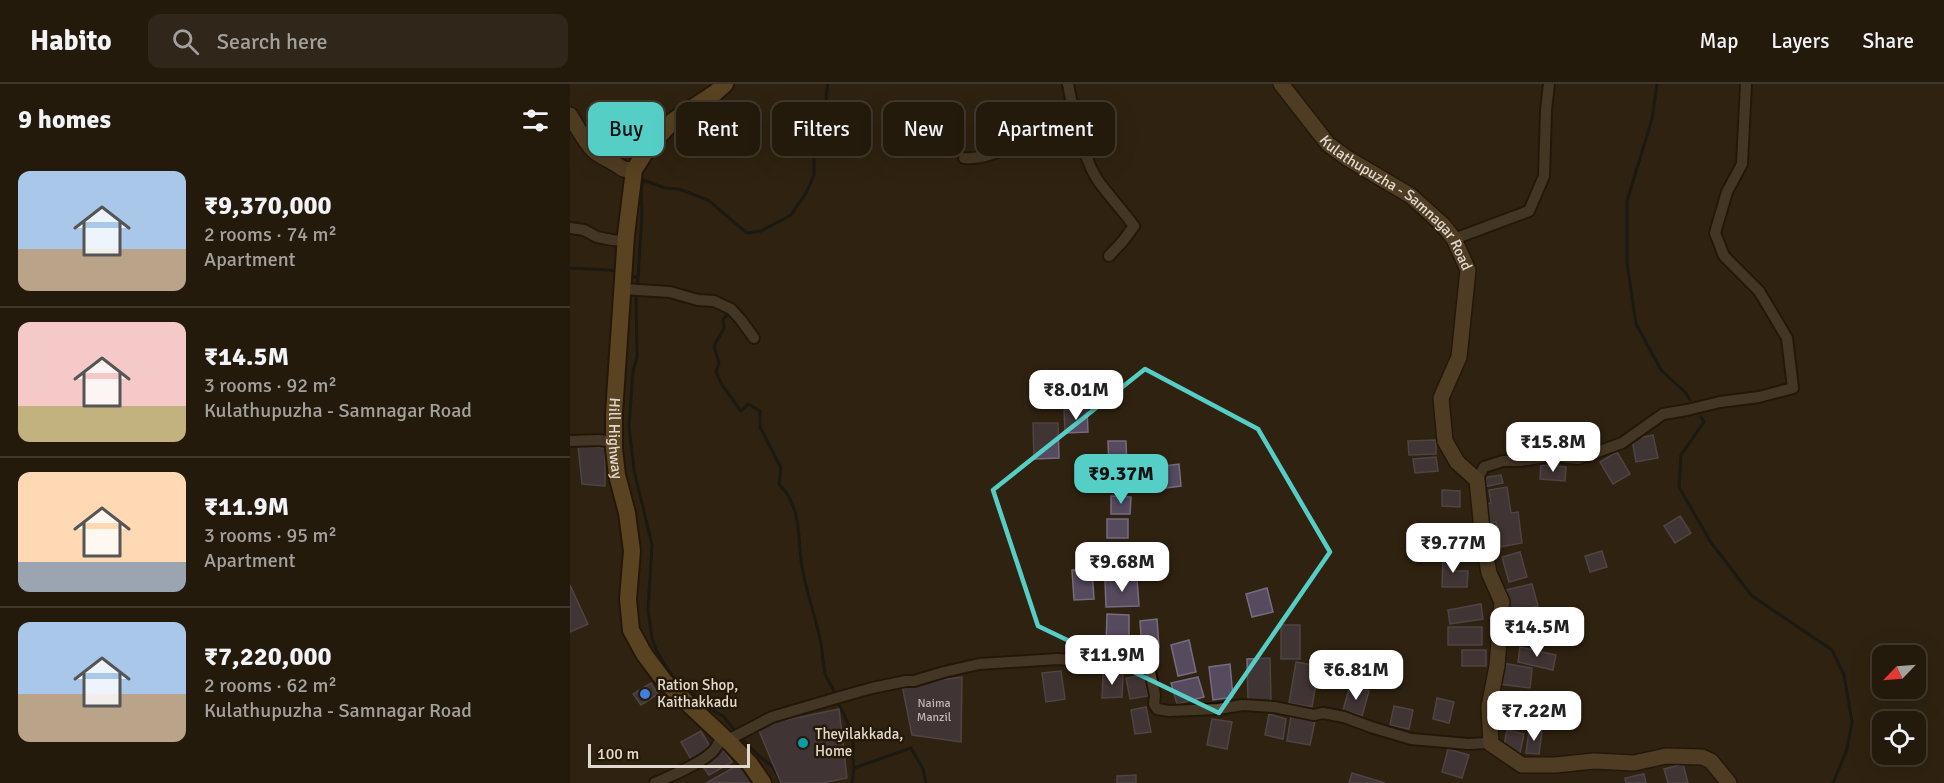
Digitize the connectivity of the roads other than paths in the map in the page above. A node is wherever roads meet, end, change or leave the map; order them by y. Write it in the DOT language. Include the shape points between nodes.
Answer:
graph roads {
  1 [pos="725,84"];
  2 [pos="1068,84"];
  3 [pos="1281,84"];
  4 [pos="1549,84"];
  5 [pos="1746,84"];
  6 [pos="1071,102"];
  7 [pos="570,115"];
  8 [pos="988,156"];
  9 [pos="1087,156"];
  10 [pos="964,158"];
  11 [pos="634,170"];
  12 [pos="570,228"];
  13 [pos="1454,239"];
  14 [pos="625,241"];
  15 [pos="1109,256"];
  16 [pos="623,279"];
  17 [pos="754,338"];
  18 [pos="570,441"];
  19 [pos="614,442"];
  20 [pos="1477,480"];
  21 [pos="725,738"];
  22 [pos="1491,741"];
  23 [pos="655,783"];
  24 [pos="763,783"];
  25 [pos="1729,783"];
  1 -- 11 [label="main road, Hill Highway" via="673,121"];
  2 -- 6 [label="street"];
  3 -- 13 [label="main road, Kulathupuzha - Samnagar Road" via="1328,144 1411,196"];
  4 -- 13 [label="street" via="1544,176 1529,211"];
  5 -- 20 [label="street" via="1742,164 1727,192 1715,233 1724,256 1759,291 1787,338 1793,387 1663,414 1622,443 1578,459 1552,456 1503,461 1484,467"];
  7 -- 11 [label="main road" via="594,150 623,169"];
  8 -- 10 [label="street"];
  9 -- 15 [label="street" via="1099,181 1134,226"];
  11 -- 14 [label="main road, Hill Highway"];
  12 -- 14 [label="street"];
  13 -- 20 [label="main road, Kulathupuzha - Samnagar Road" via="1468,270 1459,357 1441,398 1445,441 1457,462"];
  14 -- 16 [label="main road, Hill Highway"];
  16 -- 17 [label="street" via="714,301 730,309"];
  16 -- 19 [label="main road, Hill Highway"];
  18 -- 19 [label="street"];
  19 -- 21 [label="main road, Hill Highway" via="632,551 628,599 631,630 665,681"];
  20 -- 22 [label="main road" via="1489,573 1502,602 1489,707"];
  21 -- 22 [label="street" via="772,717 872,688 979,664 1058,659 1139,661 1149,667 1157,710 1274,707 1344,717 1411,739 1468,744"];
  21 -- 23 [label="street" via="708,756"];
  21 -- 24 [label="main road, Hill Highway"];
  22 -- 25 [label="main road" via="1522,765 1635,763 1666,756 1702,757 1711,761"];
}
